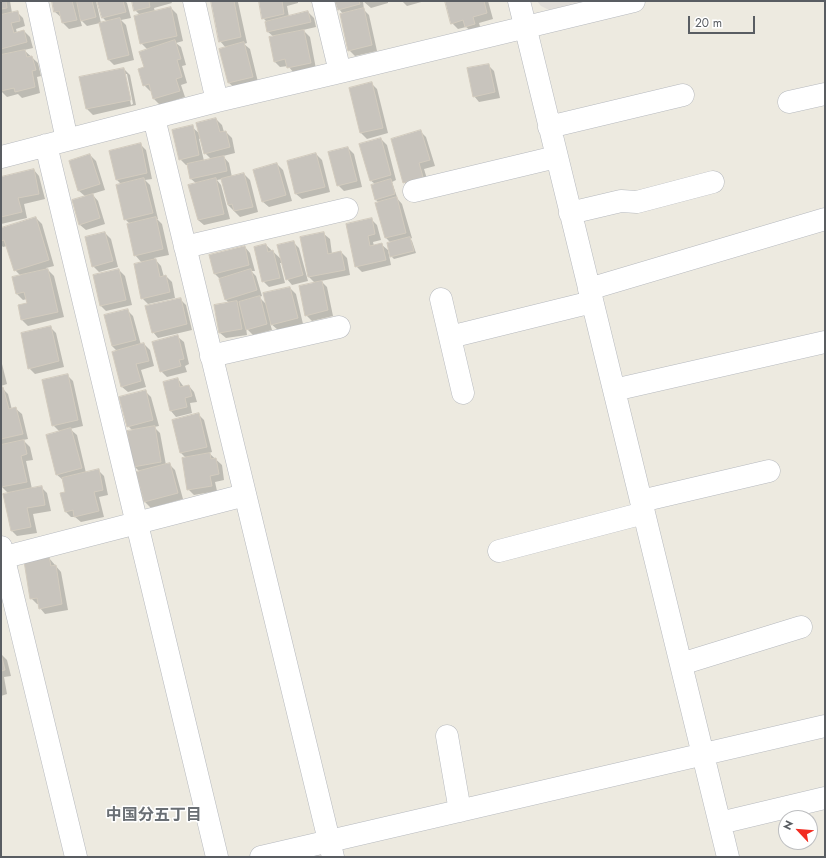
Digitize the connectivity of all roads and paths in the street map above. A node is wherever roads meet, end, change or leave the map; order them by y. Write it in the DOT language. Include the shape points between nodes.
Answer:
graph roads {
  1 [pos="37,1"];
  2 [pos="194,1"];
  3 [pos="323,1"];
  4 [pos="519,1"];
  5 [pos="634,1"];
  6 [pos="524,27"];
  7 [pos="340,72"];
  8 [pos="825,94"];
  9 [pos="683,96"];
  10 [pos="217,101"];
  11 [pos="789,102"];
  12 [pos="154,118"];
  13 [pos="549,127"];
  14 [pos="57,142"];
  15 [pos="1,156"];
  16 [pos="556,157"];
  17 [pos="713,182"];
  18 [pos="414,191"];
  19 [pos="348,209"];
  20 [pos="570,213"];
  21 [pos="825,219"];
  22 [pos="185,247"];
  23 [pos="590,295"];
  24 [pos="441,299"];
  25 [pos="339,327"];
  26 [pos="450,337"];
  27 [pos="825,342"];
  28 [pos="211,356"];
  29 [pos="614,390"];
  30 [pos="463,393"];
  31 [pos="769,471"];
  32 [pos="245,495"];
  33 [pos="642,507"];
  34 [pos="137,523"];
  35 [pos="499,551"];
  36 [pos="2,554"];
  37 [pos="800,627"];
  38 [pos="681,664"];
  39 [pos="825,726"];
  40 [pos="447,736"];
  41 [pos="703,754"];
  42 [pos="825,798"];
  43 [pos="460,811"];
  44 [pos="720,823"];
  45 [pos="331,849"];
  46 [pos="76,857"];
  47 [pos="217,857"];
  48 [pos="261,857"];
  49 [pos="728,857"];
  1 -- 14 [label="street"];
  2 -- 10 [label="street"];
  3 -- 7 [label="street"];
  4 -- 6 [label="street"];
  5 -- 6 [label="street"];
  6 -- 7 [label="street"];
  6 -- 13 [label="street"];
  7 -- 10 [label="street"];
  8 -- 11 [label="street"];
  9 -- 13 [label="street"];
  10 -- 12 [label="street"];
  12 -- 14 [label="street"];
  12 -- 22 [label="street"];
  13 -- 16 [label="street"];
  14 -- 15 [label="street"];
  14 -- 34 [label="street"];
  16 -- 18 [label="street"];
  16 -- 20 [label="street"];
  17 -- 20 [label="street" via="637,202 621,201"];
  19 -- 22 [label="street"];
  20 -- 23 [label="street"];
  21 -- 23 [label="street"];
  22 -- 28 [label="street"];
  23 -- 26 [label="street"];
  23 -- 29 [label="street"];
  24 -- 26 [label="street"];
  25 -- 28 [label="street"];
  26 -- 30 [label="street"];
  27 -- 29 [label="street"];
  28 -- 32 [label="street"];
  29 -- 33 [label="street"];
  31 -- 33 [label="street"];
  32 -- 34 [label="street"];
  32 -- 45 [label="street"];
  33 -- 35 [label="street"];
  33 -- 38 [label="street"];
  34 -- 36 [label="street"];
  34 -- 47 [label="street"];
  36 -- 46 [label="street"];
  37 -- 38 [label="street"];
  38 -- 41 [label="street"];
  39 -- 41 [label="street"];
  40 -- 43 [label="street"];
  41 -- 43 [label="street"];
  41 -- 44 [label="street"];
  42 -- 44 [label="street"];
  43 -- 45 [label="street"];
  44 -- 49 [label="street"];
  45 -- 48 [label="street"];
}
